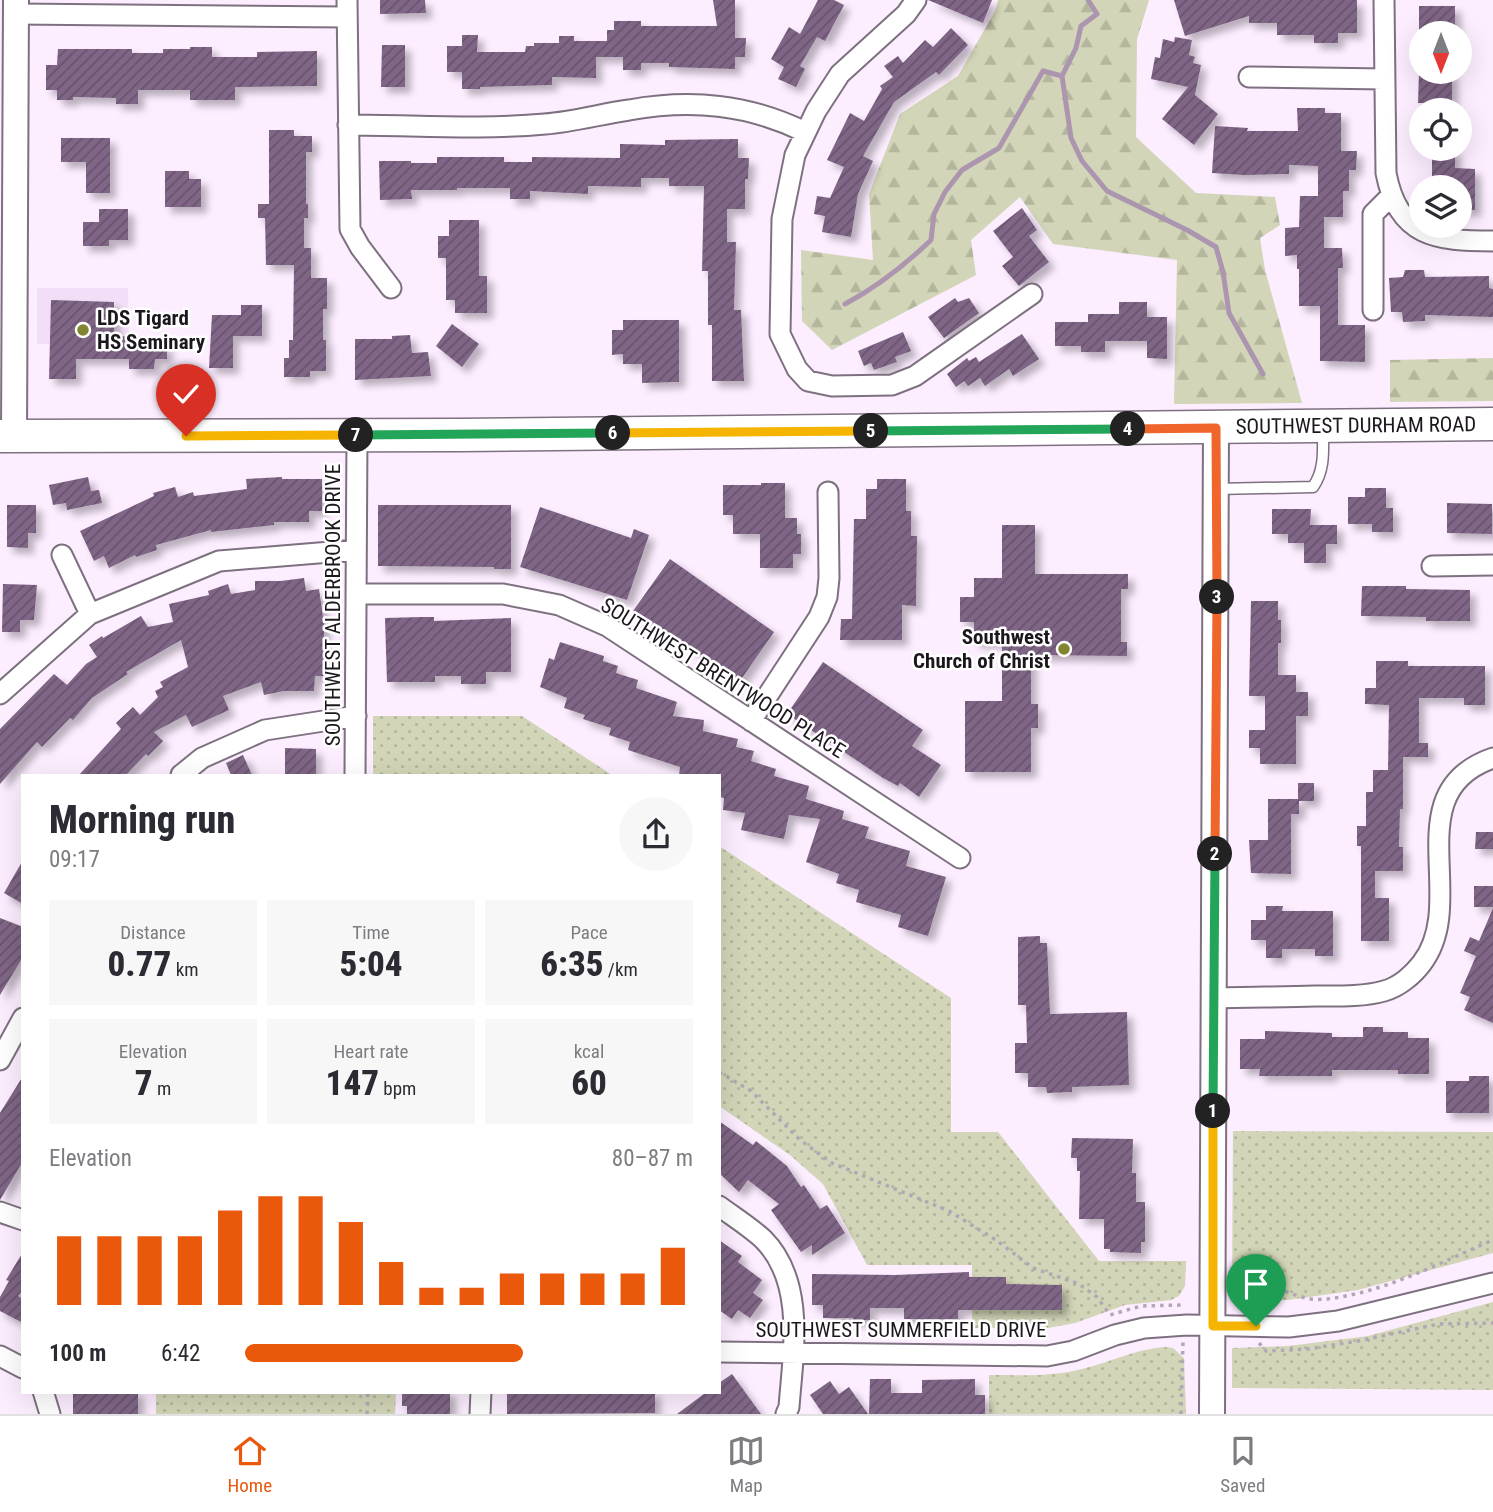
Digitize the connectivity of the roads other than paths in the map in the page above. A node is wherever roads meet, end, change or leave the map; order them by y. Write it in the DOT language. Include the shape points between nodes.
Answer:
graph roads {
  1 [pos="916,0"];
  2 [pos="1384,0"];
  3 [pos="16,7"];
  4 [pos="347,8"];
  5 [pos="1249,77"];
  6 [pos="1384,79"];
  7 [pos="348,125"];
  8 [pos="805,132"];
  9 [pos="1390,197"];
  10 [pos="1493,241"];
  11 [pos="391,288"];
  12 [pos="1032,294"];
  13 [pos="1373,310"];
  14 [pos="1493,424"];
  15 [pos="1323,426"];
  16 [pos="1216,428"];
  17 [pos="357,435"];
  18 [pos="7,436"];
  19 [pos="1216,489"];
  20 [pos="828,492"];
  21 [pos="355,550"];
  22 [pos="62,555"];
  23 [pos="1493,565"];
  24 [pos="1432,566"];
  25 [pos="356,594"];
  26 [pos="90,614"];
  27 [pos="0,694"];
  28 [pos="355,716"];
  29 [pos="751,721"];
  30 [pos="1493,758"];
  31 [pos="182,774"];
  32 [pos="355,774"];
  33 [pos="960,858"];
  34 [pos="1213,998"];
  35 [pos="21,1021"];
  36 [pos="0,1060"];
  37 [pos="721,1208"];
  38 [pos="0,1212"];
  39 [pos="21,1219"];
  40 [pos="1493,1283"];
  41 [pos="1213,1326"];
  42 [pos="721,1352"];
  43 [pos="793,1352"];
  44 [pos="0,1356"];
  45 [pos="21,1367"];
  46 [pos="44,1394"];
  47 [pos="481,1394"];
  48 [pos="50,1414"];
  49 [pos="480,1414"];
  50 [pos="786,1414"];
  51 [pos="1212,1414"];
  1 -- 8 [label="street" via="840,74"];
  2 -- 6 [label="street"];
  3 -- 4 [label="street"];
  3 -- 18 [label="street"];
  4 -- 7 [label="street"];
  5 -- 6 [label="street"];
  6 -- 9 [label="street"];
  7 -- 8 [label="street" via="547,124 654,106 717,104 779,119"];
  7 -- 11 [label="street" via="351,229"];
  8 -- 12 [label="street" via="795,155 782,219 780,334 808,381 820,385 900,383"];
  9 -- 10 [label="street" via="1410,224 1438,237"];
  9 -- 13 [label="street" via="1373,214"];
  14 -- 15 [label="main road, SOUTHWEST DURHAM ROAD"];
  15 -- 16 [label="main road, SOUTHWEST DURHAM ROAD"];
  15 -- 19 [label="lane" via="1323,464 1313,487"];
  16 -- 17 [label="main road, SOUTHWEST DURHAM ROAD"];
  16 -- 19 [label="street"];
  17 -- 18 [label="main road, SOUTHWEST DURHAM ROAD"];
  17 -- 21 [label="street, SOUTHWEST ALDERBROOK DRIVE"];
  19 -- 34 [label="street"];
  20 -- 29 [label="street" via="827,597 819,617"];
  21 -- 25 [label="street, SOUTHWEST ALDERBROOK DRIVE"];
  21 -- 26 [label="street" via="219,561"];
  22 -- 26 [label="street"];
  23 -- 24 [label="street"];
  25 -- 28 [label="street, SOUTHWEST ALDERBROOK DRIVE"];
  25 -- 29 [label="street, SOUTHWEST BRENTWOOD PLACE" via="503,594 559,605 607,626"];
  26 -- 27 [label="street"];
  28 -- 31 [label="street" via="265,730 202,758"];
  28 -- 32 [label="street, SOUTHWEST ALDERBROOK DRIVE"];
  29 -- 33 [label="street, SOUTHWEST BRENTWOOD PLACE"];
  30 -- 34 [label="street" via="1464,773 1450,789 1439,816 1440,918 1430,953 1413,976 1385,991"];
  34 -- 41 [label="street"];
  35 -- 36 [label="street"];
  37 -- 43 [label="street" via="764,1241 785,1273"];
  38 -- 39 [label="street"];
  40 -- 41 [label="street, SOUTHWEST SUMMERFIELD DRIVE" via="1338,1321 1289,1327"];
  41 -- 43 [label="street, SOUTHWEST SUMMERFIELD DRIVE" via="1144,1328 1047,1356"];
  41 -- 51 [label="street"];
  42 -- 43 [label="street, SOUTHWEST SUMMERFIELD DRIVE"];
  43 -- 50 [label="street"];
  44 -- 45 [label="street"];
  46 -- 48 [label="street"];
  47 -- 49 [label="street"];
}
